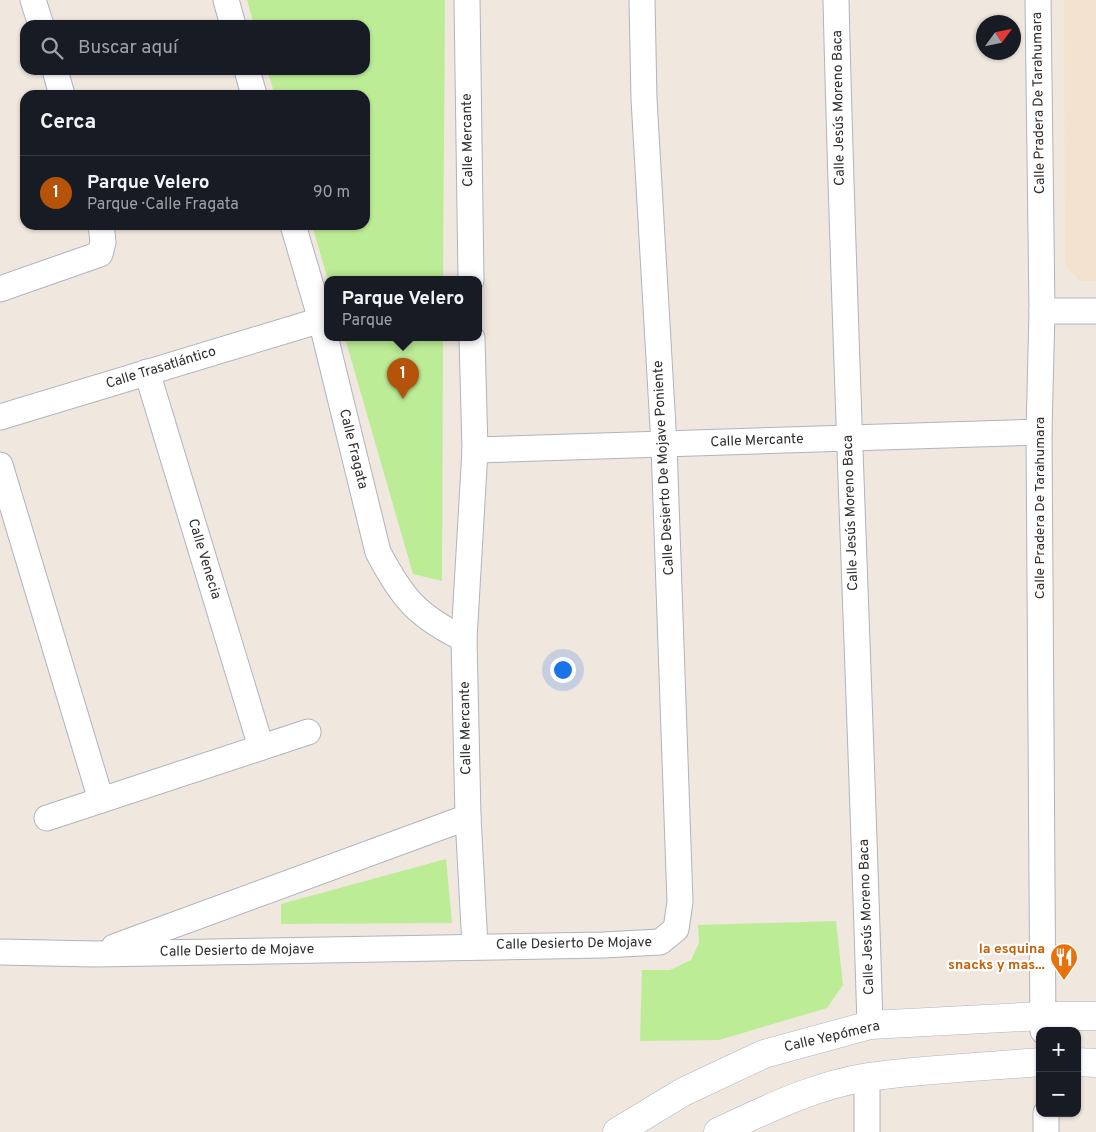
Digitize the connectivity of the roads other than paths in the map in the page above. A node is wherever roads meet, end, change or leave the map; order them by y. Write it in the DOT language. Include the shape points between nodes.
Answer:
graph roads {
  1 [pos="33,0"];
  2 [pos="226,0"];
  3 [pos="467,0"];
  4 [pos="642,0"];
  5 [pos="836,0"];
  6 [pos="1038,0"];
  7 [pos="39,20"];
  8 [pos="232,20"];
  9 [pos="56,75"];
  10 [pos="248,75"];
  11 [pos="60,90"];
  12 [pos="253,90"];
  13 [pos="294,230"];
  14 [pos="102,234"];
  15 [pos="471,276"];
  16 [pos="0,289"];
  17 [pos="1042,311"];
  18 [pos="1096,311"];
  19 [pos="321,320"];
  20 [pos="324,332"];
  21 [pos="326,341"];
  22 [pos="472,341"];
  23 [pos="147,372"];
  24 [pos="0,418"];
  25 [pos="1039,432"];
  26 [pos="848,437"];
  27 [pos="664,445"];
  28 [pos="475,450"];
  29 [pos="0,465"];
  30 [pos="464,639"];
  31 [pos="308,732"];
  32 [pos="262,747"];
  33 [pos="101,800"];
  34 [pos="468,817"];
  35 [pos="47,818"];
  36 [pos="671,935"];
  37 [pos="475,946"];
  38 [pos="0,952"];
  39 [pos="96,954"];
  40 [pos="1096,1016"];
  41 [pos="1042,1023"];
  42 [pos="870,1025"];
  43 [pos="1036,1062"];
  44 [pos="1081,1062"];
  45 [pos="1096,1062"];
  46 [pos="867,1077"];
  47 [pos="1046,1117"];
  48 [pos="617,1132"];
  49 [pos="718,1132"];
  50 [pos="867,1132"];
  51 [pos="1046,1132"];
  1 -- 7 [label="street"];
  2 -- 8 [label="street"];
  3 -- 15 [label="street, Calle Mercante"];
  4 -- 27 [label="street, Calle Desierto De Mojave Poniente" via="644,100"];
  5 -- 26 [label="street, Calle Jesús Moreno Baca"];
  6 -- 17 [label="street, Calle Pradera De Tarahumara"];
  9 -- 11 [label="street"];
  10 -- 12 [label="street"];
  13 -- 19 [label="street, Calle Fragata"];
  14 -- 16 [label="street" via="100,254"];
  17 -- 18 [label="street"];
  17 -- 25 [label="street, Calle Pradera De Tarahumara"];
  19 -- 20 [label="street, Calle Fragata"];
  19 -- 23 [label="street, Calle Trasatlántico"];
  21 -- 30 [label="street, Calle Fragata" via="378,552 393,580 414,608 436,625"];
  22 -- 28 [label="street, Calle Mercante"];
  23 -- 24 [label="street, Calle Trasatlántico"];
  23 -- 32 [label="street, Calle Venecia"];
  25 -- 26 [label="street, Calle Mercante"];
  25 -- 41 [label="street, Calle Pradera De Tarahumara"];
  26 -- 27 [label="street, Calle Mercante"];
  26 -- 42 [label="street, Calle Jesús Moreno Baca"];
  27 -- 28 [label="street, Calle Mercante"];
  27 -- 36 [label="street, Calle Desierto De Mojave Poniente" via="680,902 676,929"];
  28 -- 30 [label="street, Calle Mercante"];
  29 -- 33 [label="street"];
  30 -- 34 [label="street, Calle Mercante"];
  31 -- 32 [label="street"];
  32 -- 33 [label="street"];
  33 -- 35 [label="street"];
  34 -- 37 [label="street, Calle Mercante"];
  34 -- 39 [label="street"];
  36 -- 37 [label="street, Calle Desierto De Mojave" via="660,942 648,944"];
  37 -- 39 [label="street, Calle Desierto de Mojave"];
  38 -- 39 [label="street, Calle Desierto de Mojave"];
  40 -- 41 [label="main road, Calle Yepómera"];
  41 -- 42 [label="main road, Calle Yepómera"];
  42 -- 48 [label="main road, Calle Yepómera" via="764,1054 683,1092"];
  43 -- 46 [label="main road"];
  44 -- 45 [label="main road"];
  46 -- 49 [label="main road" via="774,1106"];
  46 -- 50 [label="street"];
  47 -- 51 [label="street"];
}
